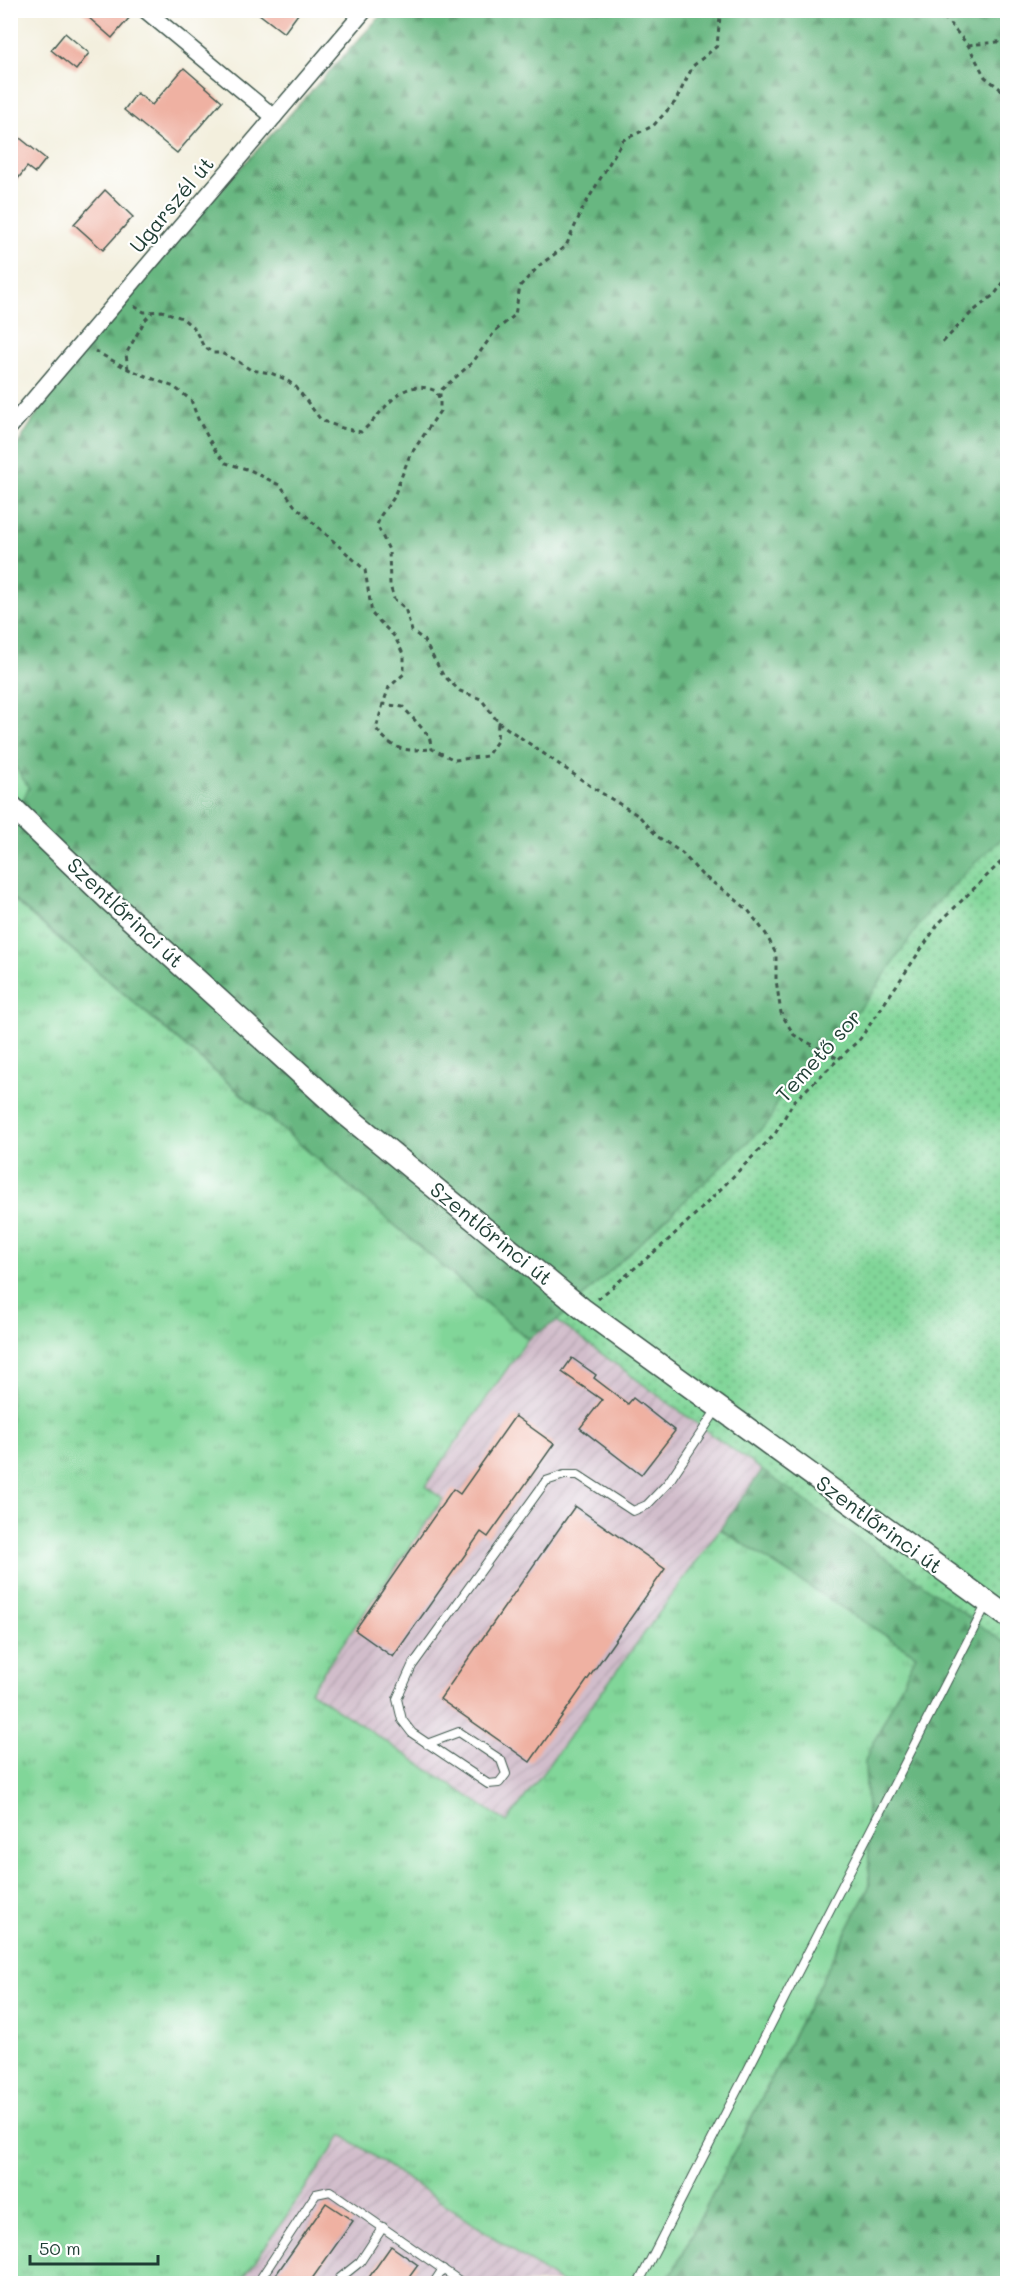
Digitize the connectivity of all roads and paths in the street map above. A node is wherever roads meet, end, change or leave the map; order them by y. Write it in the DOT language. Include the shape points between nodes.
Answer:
graph roads {
  1 [pos="145,10"];
  2 [pos="365,10"];
  3 [pos="723,10"];
  4 [pos="938,10"];
  5 [pos="1008,40"];
  6 [pos="968,45"];
  7 [pos="1008,95"];
  8 [pos="274,117"];
  9 [pos="1008,276"];
  10 [pos="119,300"];
  11 [pos="152,313"];
  12 [pos="944,342"];
  13 [pos="81,344"];
  14 [pos="128,369"];
  15 [pos="440,400"];
  16 [pos="10,428"];
  17 [pos="383,704"];
  18 [pos="498,722"];
  19 [pos="432,749"];
  20 [pos="10,805"];
  21 [pos="1008,855"];
  22 [pos="839,1059"];
  23 [pos="585,1310"];
  24 [pos="717,1408"];
  25 [pos="987,1604"];
  26 [pos="1008,1617"];
  27 [pos="427,1744"];
  28 [pos="383,2227"];
  29 [pos="444,2269"];
  30 [pos="256,2283"];
  31 [pos="337,2283"];
  32 [pos="433,2283"];
  33 [pos="464,2283"];
  34 [pos="638,2283"];
  1 -- 8 [label="street"];
  2 -- 8 [label="street, Ugarszél út"];
  3 -- 15 [label="path" via="717,46 693,66 675,102 653,126 623,140 583,208 566,246 520,286 515,315 495,331 473,362 440,391"];
  4 -- 6 [label="path"];
  5 -- 6 [label="path"];
  6 -- 7 [label="path" via="985,77"];
  8 -- 10 [label="street, Ugarszél út"];
  9 -- 12 [label="path" via="995,294"];
  10 -- 11 [label="path"];
  10 -- 13 [label="street, Ugarszél út"];
  11 -- 14 [label="path" via="126,354"];
  11 -- 15 [label="path" via="162,311 182,318 213,353 221,353 251,370 285,379 321,420 342,428 361,432 402,390 415,386 436,391"];
  13 -- 14 [label="path"];
  13 -- 16 [label="street, Ugarszél út"];
  14 -- 17 [label="path" via="174,387 191,400 215,450 226,463 281,486 294,505 365,570 372,614 395,637 404,656 404,674 389,687"];
  15 -- 18 [label="path" via="440,411 409,457 393,499 377,525 389,550 394,599 405,608 412,631 423,639 444,675 460,691 481,699"];
  17 -- 19 [label="path" via="403,707 429,736"];
  17 -- 19 [label="path" via="376,729 391,745 411,750"];
  18 -- 19 [label="path" via="497,741 487,756 455,760"];
  18 -- 22 [label="path" via="591,788 639,816 702,875 748,910 776,954 781,1013 794,1035"];
  20 -- 23 [label="main road, Szentlőrinci út" via="346,1115"];
  21 -- 22 [label="path, Temető sor" via="939,924 860,1039"];
  22 -- 23 [label="path, Temető sor" via="794,1101 775,1134 736,1176"];
  23 -- 24 [label="main road, Szentlőrinci út"];
  24 -- 25 [label="main road, Szentlőrinci út"];
  24 -- 27 [label="lane" via="668,1483 647,1505 633,1511 578,1475 546,1481 412,1666 397,1699 402,1720"];
  25 -- 26 [label="main road, Szentlőrinci út"];
  25 -- 34 [label="lane"];
  27 -- 27 [label="lane" via="488,1784 500,1783 506,1774 501,1760 459,1732"];
  28 -- 29 [label="lane"];
  28 -- 30 [label="lane" via="330,2191 316,2194"];
  28 -- 31 [label="lane" via="360,2262"];
  29 -- 32 [label="lane"];
  29 -- 33 [label="lane"];
}
